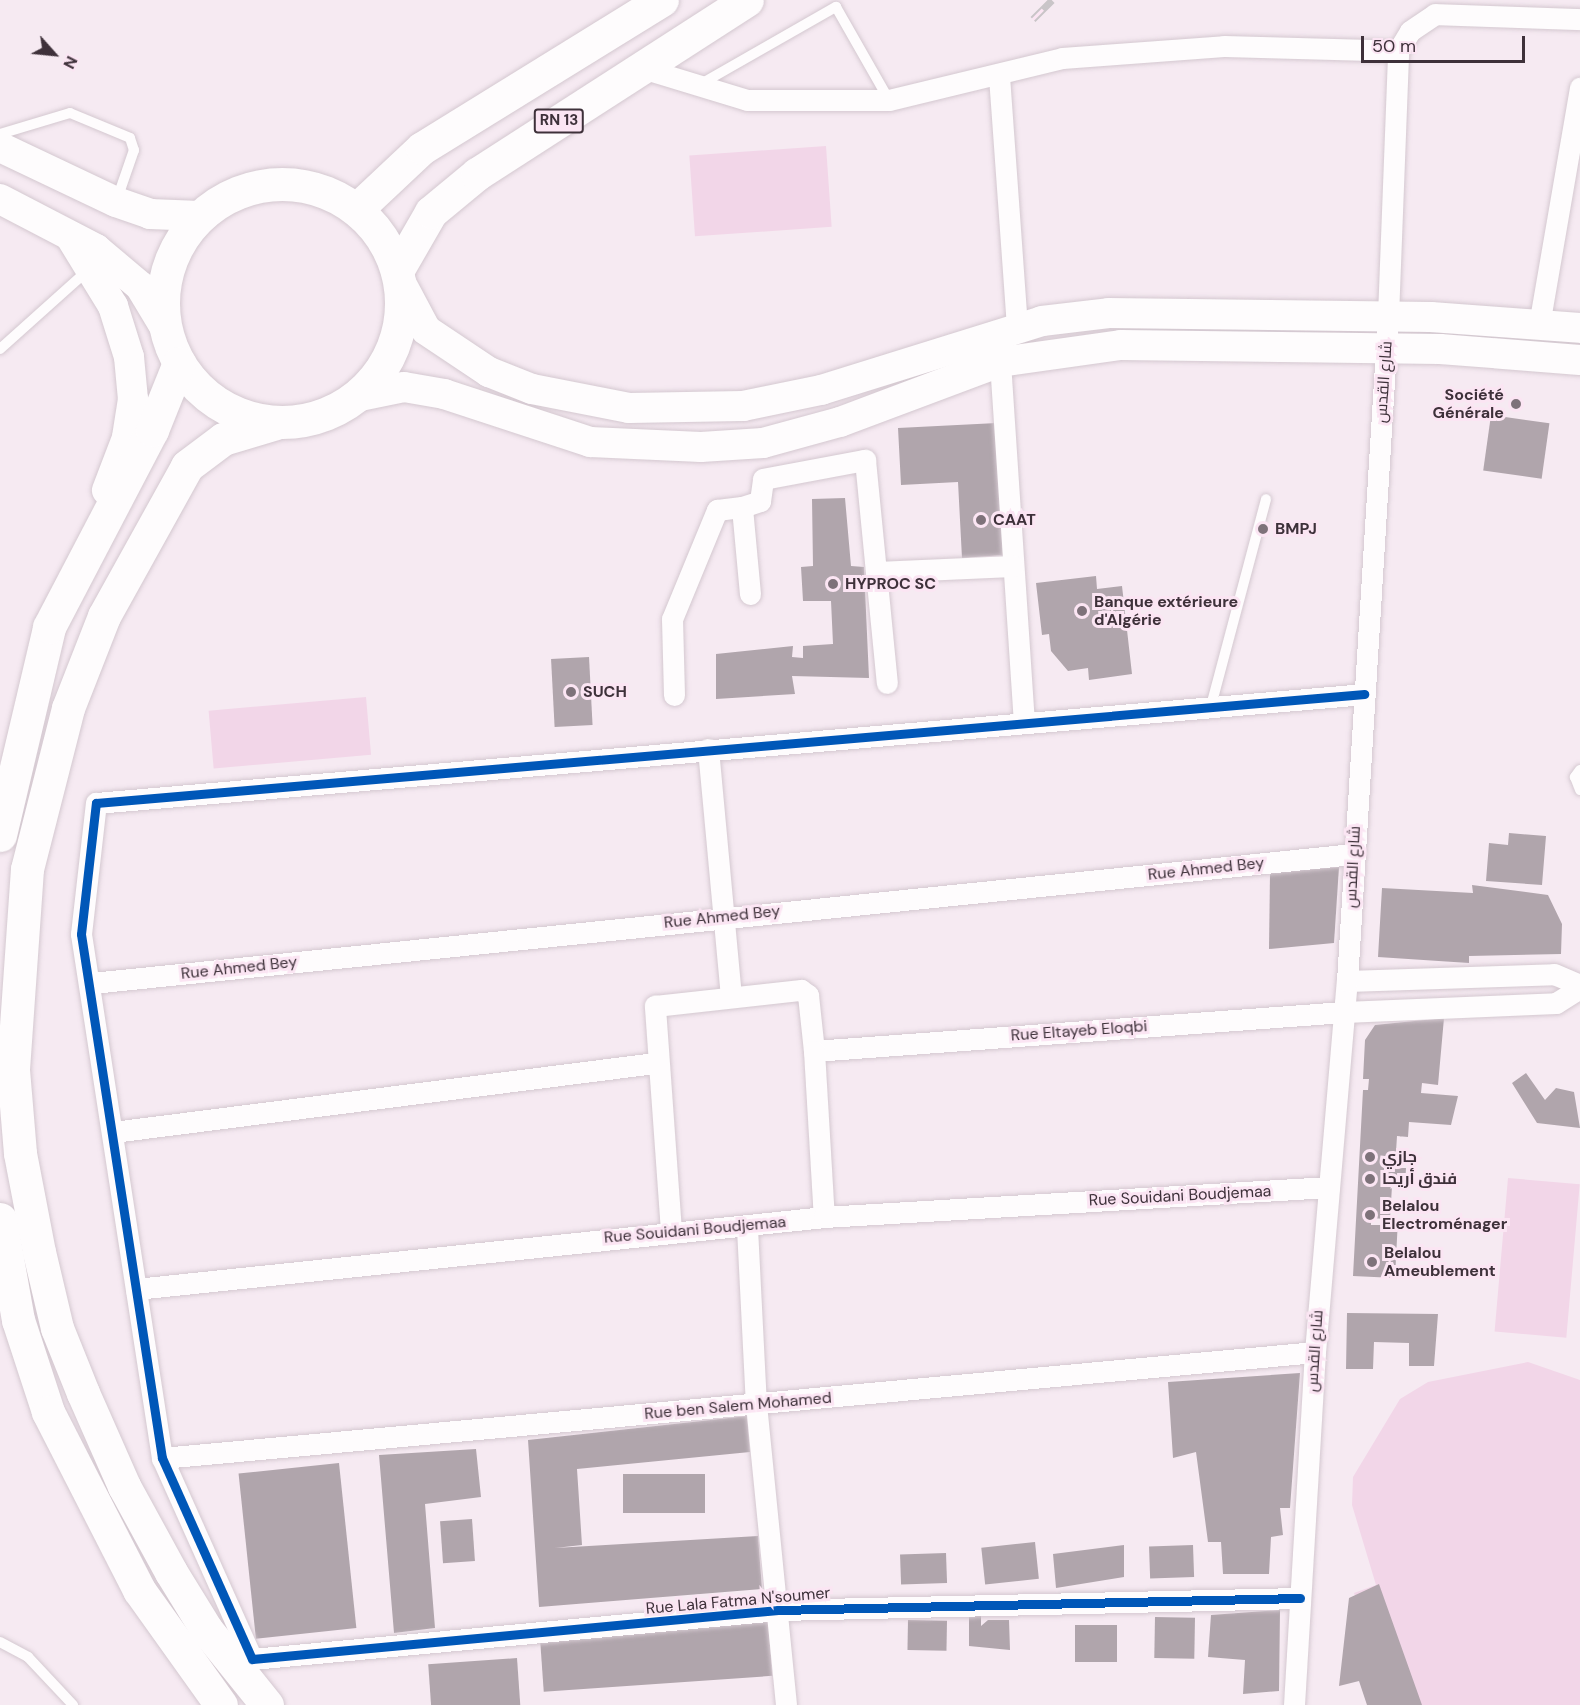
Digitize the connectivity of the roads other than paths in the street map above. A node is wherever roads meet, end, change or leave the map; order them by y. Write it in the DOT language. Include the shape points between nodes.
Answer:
graph roads {
  1 [pos="662,0"];
  2 [pos="747,0"];
  3 [pos="1580,19"];
  4 [pos="1398,51"];
  5 [pos="642,68"];
  6 [pos="999,76"];
  7 [pos="699,86"];
  8 [pos="1580,88"];
  9 [pos="890,100"];
  10 [pos="0,134"];
  11 [pos="0,147"];
  12 [pos="0,199"];
  13 [pos="116,202"];
  14 [pos="357,209"];
  15 [pos="200,216"];
  16 [pos="70,236"];
  17 [pos="91,268"];
  18 [pos="399,276"];
  19 [pos="1388,316"];
  20 [pos="1539,325"];
  21 [pos="165,326"];
  22 [pos="1017,327"];
  23 [pos="1580,328"];
  24 [pos="1386,348"];
  25 [pos="0,349"];
  26 [pos="1580,360"];
  27 [pos="1000,362"];
  28 [pos="179,363"];
  29 [pos="872,374"];
  30 [pos="355,397"];
  31 [pos="889,405"];
  32 [pos="276,423"];
  33 [pos="1266,499"];
  34 [pos="742,507"];
  35 [pos="1014,566"];
  36 [pos="876,572"];
  37 [pos="750,594"];
  38 [pos="49,627"];
  39 [pos="887,683"];
  40 [pos="1364,694"];
  41 [pos="674,695"];
  42 [pos="1211,706"];
  43 [pos="1024,721"];
  44 [pos="708,749"];
  45 [pos="1580,771"];
  46 [pos="1580,790"];
  47 [pos="0,835"];
  48 [pos="1353,854"];
  49 [pos="724,917"];
  50 [pos="1347,981"];
  51 [pos="92,983"];
  52 [pos="1580,986"];
  53 [pos="731,997"];
  54 [pos="1344,1012"];
  55 [pos="814,1051"];
  56 [pos="655,1063"];
  57 [pos="113,1132"];
  58 [pos="1329,1187"];
  59 [pos="824,1217"];
  60 [pos="0,1220"];
  61 [pos="747,1228"];
  62 [pos="671,1231"];
  63 [pos="136,1289"];
  64 [pos="1315,1352"];
  65 [pos="756,1404"];
  66 [pos="162,1458"];
  67 [pos="1300,1598"];
  68 [pos="778,1610"];
  69 [pos="0,1642"];
  70 [pos="73,1705"];
  71 [pos="221,1705"];
  72 [pos="267,1705"];
  73 [pos="786,1705"];
  74 [pos="1294,1705"];
  1 -- 14 [label="highway" via="422,148"];
  2 -- 5 [label="highway, RN 13"];
  3 -- 4 [label="street, شارع القدس" via="1435,14 1410,31"];
  4 -- 6 [label="street" via="1224,46 1062,58"];
  4 -- 19 [label="street, شارع القدس"];
  5 -- 7 [label="street"];
  5 -- 18 [label="highway, RN 13" via="468,181 431,212"];
  6 -- 9 [label="street"];
  6 -- 22 [label="street"];
  7 -- 9 [label="street" via="747,100"];
  7 -- 9 [label="lane" via="836,7"];
  8 -- 20 [label="street"];
  10 -- 13 [label="lane" via="69,113 130,138 134,150"];
  11 -- 13 [label="main road"];
  12 -- 16 [label="main road"];
  13 -- 15 [label="main road" via="150,214"];
  14 -- 15 [label="highway" via="327,192 294,184 260,185 228,196"];
  14 -- 18 [label="highway" via="375,227"];
  15 -- 21 [label="highway" via="176,248 163,286"];
  16 -- 17 [label="main road"];
  16 -- 21 [label="main road" via="96,249 140,286"];
  17 -- 25 [label="lane"];
  17 -- 38 [label="main road" via="119,327 133,399 124,447"];
  18 -- 29 [label="main road" via="413,312 445,346 489,372 582,400 629,408 743,406"];
  18 -- 30 [label="highway" via="401,314 394,346 378,374"];
  19 -- 20 [label="main road"];
  19 -- 22 [label="main road" via="1109,314"];
  19 -- 24 [label="street, شارع القدس"];
  20 -- 23 [label="main road"];
  21 -- 28 [label="highway"];
  22 -- 29 [label="main road"];
  24 -- 26 [label="main road"];
  24 -- 27 [label="main road" via="1120,345"];
  24 -- 40 [label="street, شارع القدس"];
  27 -- 31 [label="main road"];
  27 -- 35 [label="street"];
  28 -- 32 [label="highway" via="212,399 238,414"];
  28 -- 38 [label="highway" via="152,430"];
  29 -- 31 [label="main road"];
  30 -- 31 [label="main road" via="404,387 444,394 538,429 640,447 763,443"];
  30 -- 32 [label="highway" via="304,421"];
  32 -- 72 [label="highway" via="223,439 187,466 104,616 68,708 27,869 13,1070 20,1153 39,1252 57,1328 83,1394 124,1486 171,1572 206,1629"];
  33 -- 42 [label="lane"];
  34 -- 36 [label="street" via="760,501 763,479 865,459"];
  34 -- 37 [label="street"];
  34 -- 41 [label="street" via="717,510 672,619"];
  35 -- 36 [label="street"];
  35 -- 43 [label="street"];
  36 -- 39 [label="street"];
  38 -- 47 [label="highway"];
  40 -- 42 [label="street"];
  40 -- 48 [label="street, شارع القدس"];
  42 -- 43 [label="street"];
  43 -- 44 [label="street"];
  44 -- 49 [label="street"];
  44 -- 51 [label="street" via="96,803 81,934"];
  45 -- 46 [label="lane" via="1575,777"];
  48 -- 49 [label="street, Rue Ahmed Bey"];
  48 -- 50 [label="street, شارع القدس"];
  49 -- 51 [label="street, Rue Ahmed Bey"];
  49 -- 53 [label="street"];
  50 -- 52 [label="street" via="1554,974"];
  50 -- 54 [label="street, شارع القدس"];
  51 -- 57 [label="street"];
  52 -- 54 [label="street, Rue Eltayeb Eloqbi" via="1556,1003"];
  53 -- 55 [label="street" via="806,992"];
  53 -- 56 [label="street" via="655,1006"];
  54 -- 55 [label="street, Rue Eltayeb Eloqbi"];
  54 -- 58 [label="street, شارع القدس"];
  55 -- 59 [label="street"];
  56 -- 57 [label="street"];
  56 -- 62 [label="street"];
  57 -- 63 [label="street"];
  58 -- 59 [label="street, Rue Souidani Boudjemaa"];
  58 -- 64 [label="street, شارع القدس"];
  59 -- 61 [label="street, Rue Souidani Boudjemaa"];
  60 -- 71 [label="highway" via="18,1320 48,1412 139,1590"];
  61 -- 62 [label="street, Rue Souidani Boudjemaa"];
  61 -- 65 [label="street"];
  62 -- 63 [label="street, Rue Souidani Boudjemaa"];
  63 -- 66 [label="street"];
  64 -- 65 [label="street, Rue ben Salem Mohamed"];
  64 -- 67 [label="street, شارع القدس"];
  65 -- 66 [label="street, Rue ben Salem Mohamed"];
  65 -- 68 [label="street"];
  66 -- 68 [label="street, Rue Lala Fatma N'soumer" via="252,1659"];
  67 -- 68 [label="street, Rue Lala Fatma N'soumer"];
  67 -- 74 [label="street, شارع القدس"];
  68 -- 73 [label="street"];
  69 -- 70 [label="lane" via="28,1657"];
}
